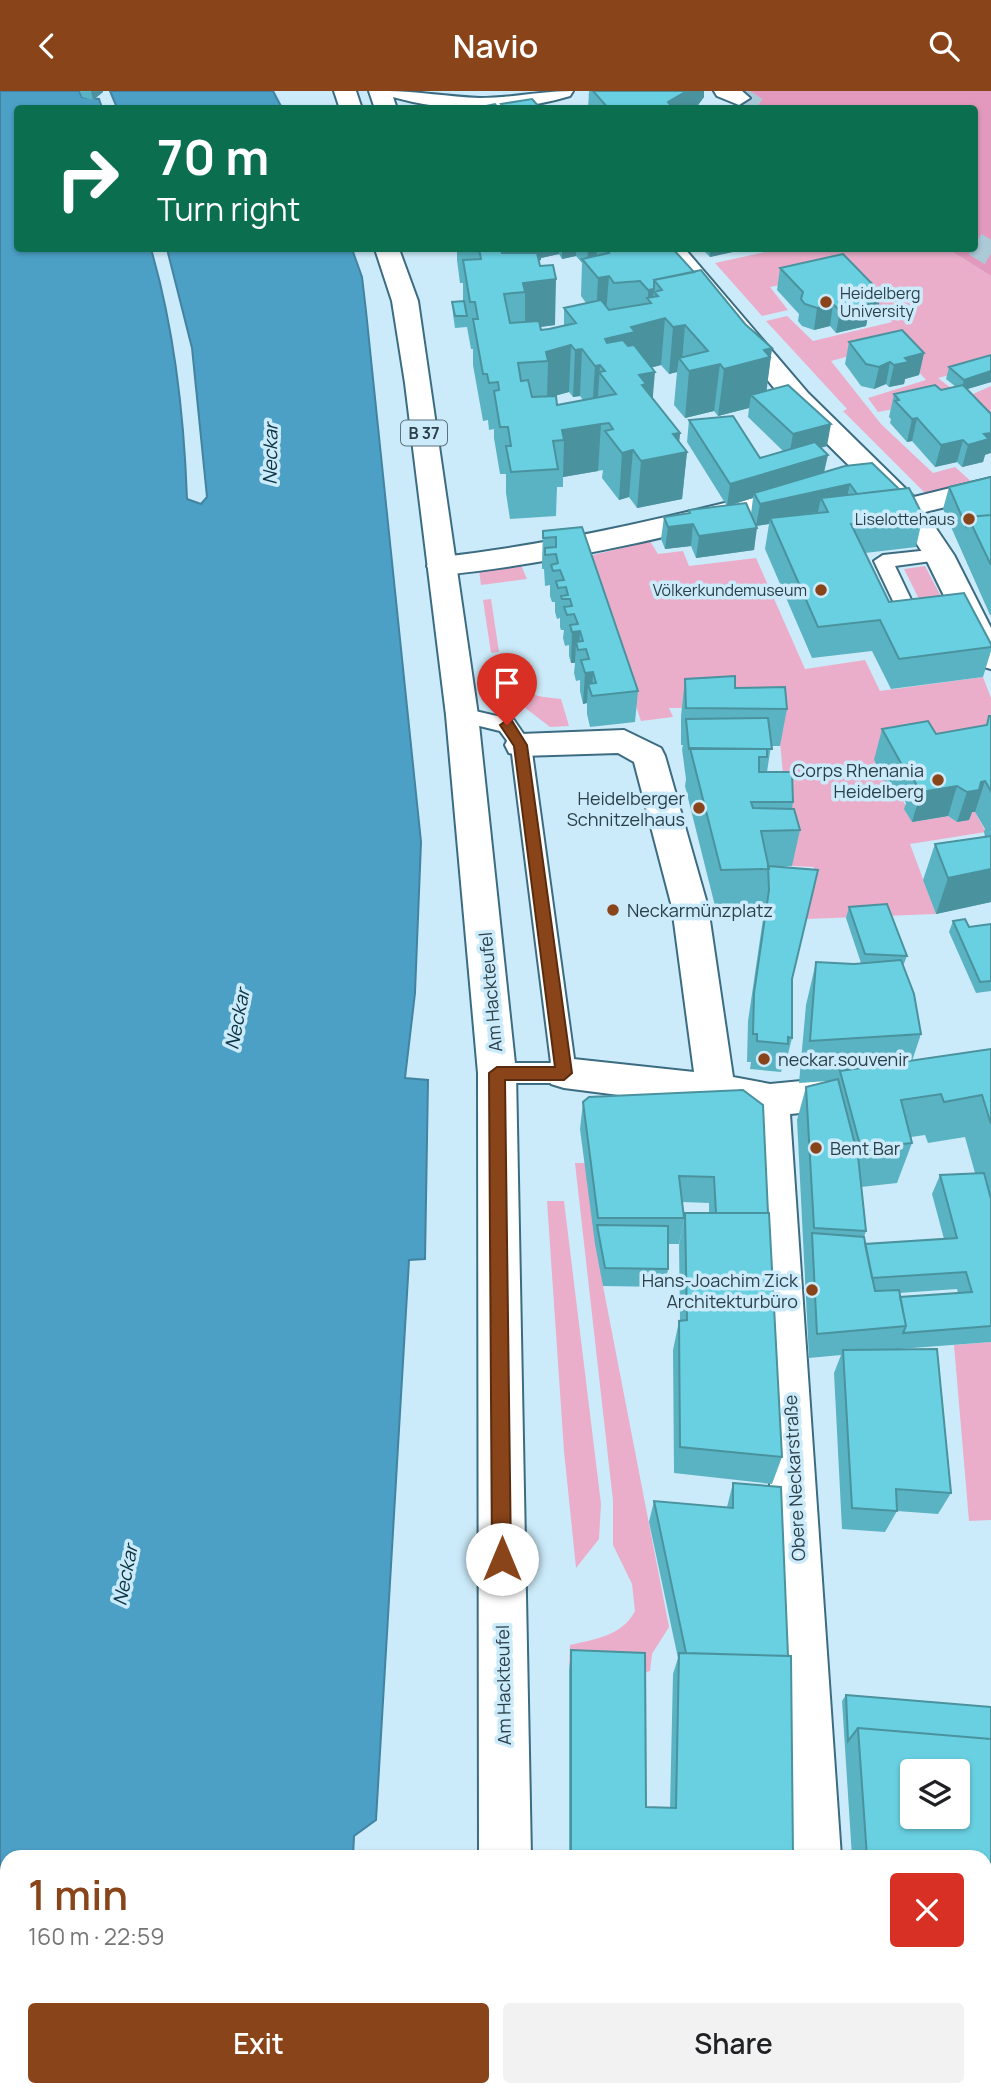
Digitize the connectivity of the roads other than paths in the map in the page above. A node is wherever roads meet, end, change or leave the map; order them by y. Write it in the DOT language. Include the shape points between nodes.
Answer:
graph roads {
  1 [pos="397,91"];
  2 [pos="438,91"];
  3 [pos="562,91"];
  4 [pos="468,105"];
  5 [pos="478,105"];
  6 [pos="502,105"];
  7 [pos="388,252"];
  8 [pos="411,252"];
  9 [pos="675,252"];
  10 [pos="405,301"];
  11 [pos="848,479"];
  12 [pos="991,487"];
  13 [pos="908,507"];
  14 [pos="939,555"];
  15 [pos="442,566"];
  16 [pos="967,613"];
  17 [pos="991,659"];
  18 [pos="462,715"];
  19 [pos="521,745"];
  20 [pos="497,1073"];
  21 [pos="564,1073"];
  22 [pos="884,1088"];
  23 [pos="716,1090"];
  24 [pos="770,1100"];
  25 [pos="505,1850"];
  26 [pos="815,1850"];
  1 -- 4 [label="street"];
  2 -- 5 [label="street"];
  3 -- 6 [label="street"];
  7 -- 10 [label="street, Am Hackteufel / B 37"];
  8 -- 10 [label="street, Am Hackteufel / B 37"];
  9 -- 11 [label="street" via="798,399"];
  10 -- 15 [label="street, Am Hackteufel / B 37"];
  11 -- 13 [label="street"];
  11 -- 15 [label="street" via="725,514 545,555"];
  12 -- 13 [label="street"];
  13 -- 14 [label="street"];
  14 -- 16 [label="street"];
  14 -- 16 [label="lane" via="883,561 911,619"];
  15 -- 18 [label="street, Am Hackteufel / B 37"];
  16 -- 17 [label="street"];
  18 -- 19 [label="lane" via="507,725"];
  18 -- 20 [label="street, Am Hackteufel / B 37"];
  19 -- 21 [label="lane"];
  19 -- 23 [label="street" via="624,741 649,756 690,907"];
  20 -- 21 [label="lane"];
  20 -- 25 [label="street, Am Hackteufel / B 37"];
  21 -- 23 [label="street"];
  22 -- 24 [label="street"];
  23 -- 24 [label="street"];
  24 -- 26 [label="street, Obere Neckarstraße"];
}
